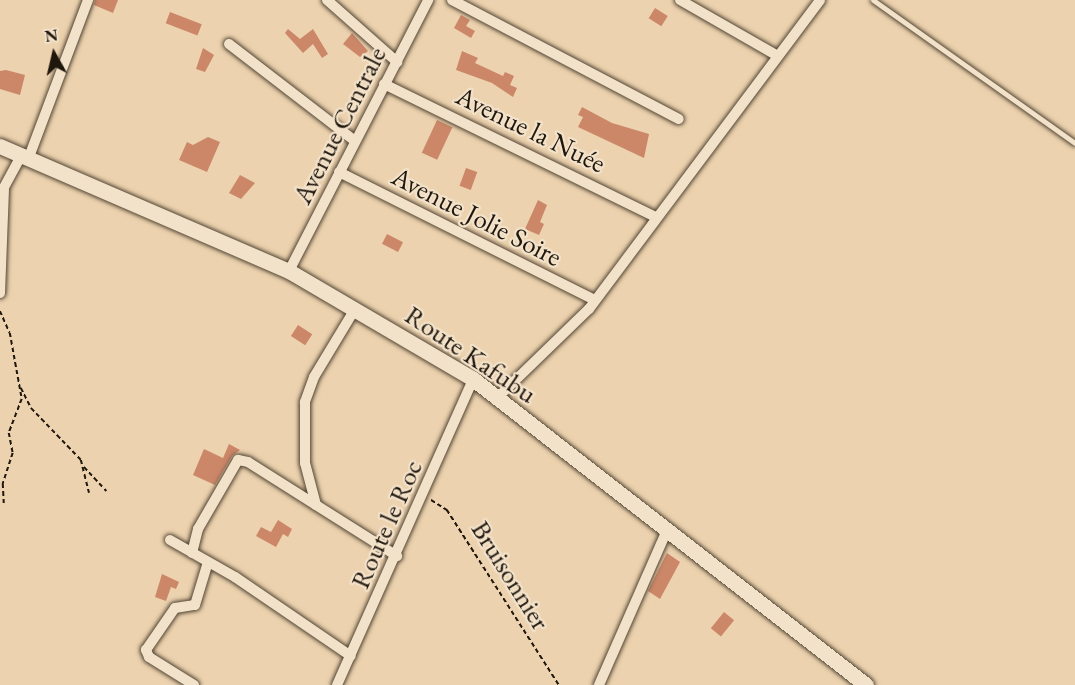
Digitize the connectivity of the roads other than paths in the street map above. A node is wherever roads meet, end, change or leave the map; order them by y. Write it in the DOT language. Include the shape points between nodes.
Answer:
graph roads {
  1 [pos="88,0"];
  2 [pos="327,0"];
  3 [pos="428,0"];
  4 [pos="452,0"];
  5 [pos="680,0"];
  6 [pos="820,0"];
  7 [pos="873,0"];
  8 [pos="229,44"];
  9 [pos="776,56"];
  10 [pos="397,62"];
  11 [pos="384,84"];
  12 [pos="680,119"];
  13 [pos="355,141"];
  14 [pos="1075,143"];
  15 [pos="0,146"];
  16 [pos="26,155"];
  17 [pos="339,172"];
  18 [pos="2,192"];
  19 [pos="656,217"];
  20 [pos="289,271"];
  21 [pos="0,293"];
  22 [pos="595,300"];
  23 [pos="355,309"];
  24 [pos="473,379"];
  25 [pos="497,398"];
  26 [pos="316,505"];
  27 [pos="668,530"];
  28 [pos="170,540"];
  29 [pos="192,553"];
  30 [pos="397,556"];
  31 [pos="208,562"];
  32 [pos="351,656"];
  33 [pos="194,685"];
  34 [pos="337,685"];
  35 [pos="599,685"];
  36 [pos="866,685"];
  1 -- 16 [label="street"];
  2 -- 10 [label="street"];
  3 -- 10 [label="street, Avenue Centrale"];
  4 -- 12 [label="street"];
  5 -- 9 [label="street"];
  6 -- 9 [label="street"];
  7 -- 14 [label="lane"];
  8 -- 13 [label="street"];
  9 -- 19 [label="street"];
  10 -- 11 [label="street, Avenue Centrale"];
  11 -- 13 [label="street, Avenue Centrale"];
  11 -- 19 [label="street, Avenue la Nuée"];
  13 -- 17 [label="street, Avenue Centrale"];
  15 -- 16 [label="main road, Route Kafubu"];
  16 -- 18 [label="street"];
  16 -- 20 [label="main road, Route Kafubu"];
  17 -- 20 [label="street, Avenue Centrale"];
  17 -- 22 [label="street, Avenue Jolie Soire"];
  18 -- 21 [label="street"];
  19 -- 22 [label="street"];
  20 -- 23 [label="main road, Route Kafubu"];
  22 -- 25 [label="street"];
  23 -- 24 [label="main road, Route Kafubu"];
  23 -- 26 [label="street" via="314,377 305,402 305,463"];
  24 -- 25 [label="main road, Route Kafubu"];
  24 -- 30 [label="street, Route le Roc"];
  25 -- 27 [label="main road, Route Kafubu"];
  26 -- 29 [label="street" via="248,462 238,460 198,529"];
  26 -- 30 [label="street"];
  27 -- 35 [label="street"];
  27 -- 36 [label="main road, Route Kafubu"];
  28 -- 29 [label="street"];
  29 -- 31 [label="street"];
  30 -- 32 [label="street, Route le Roc"];
  31 -- 32 [label="street"];
  31 -- 33 [label="street" via="195,605 175,608 146,650 149,657"];
  32 -- 34 [label="street, Route le Roc"];
}
